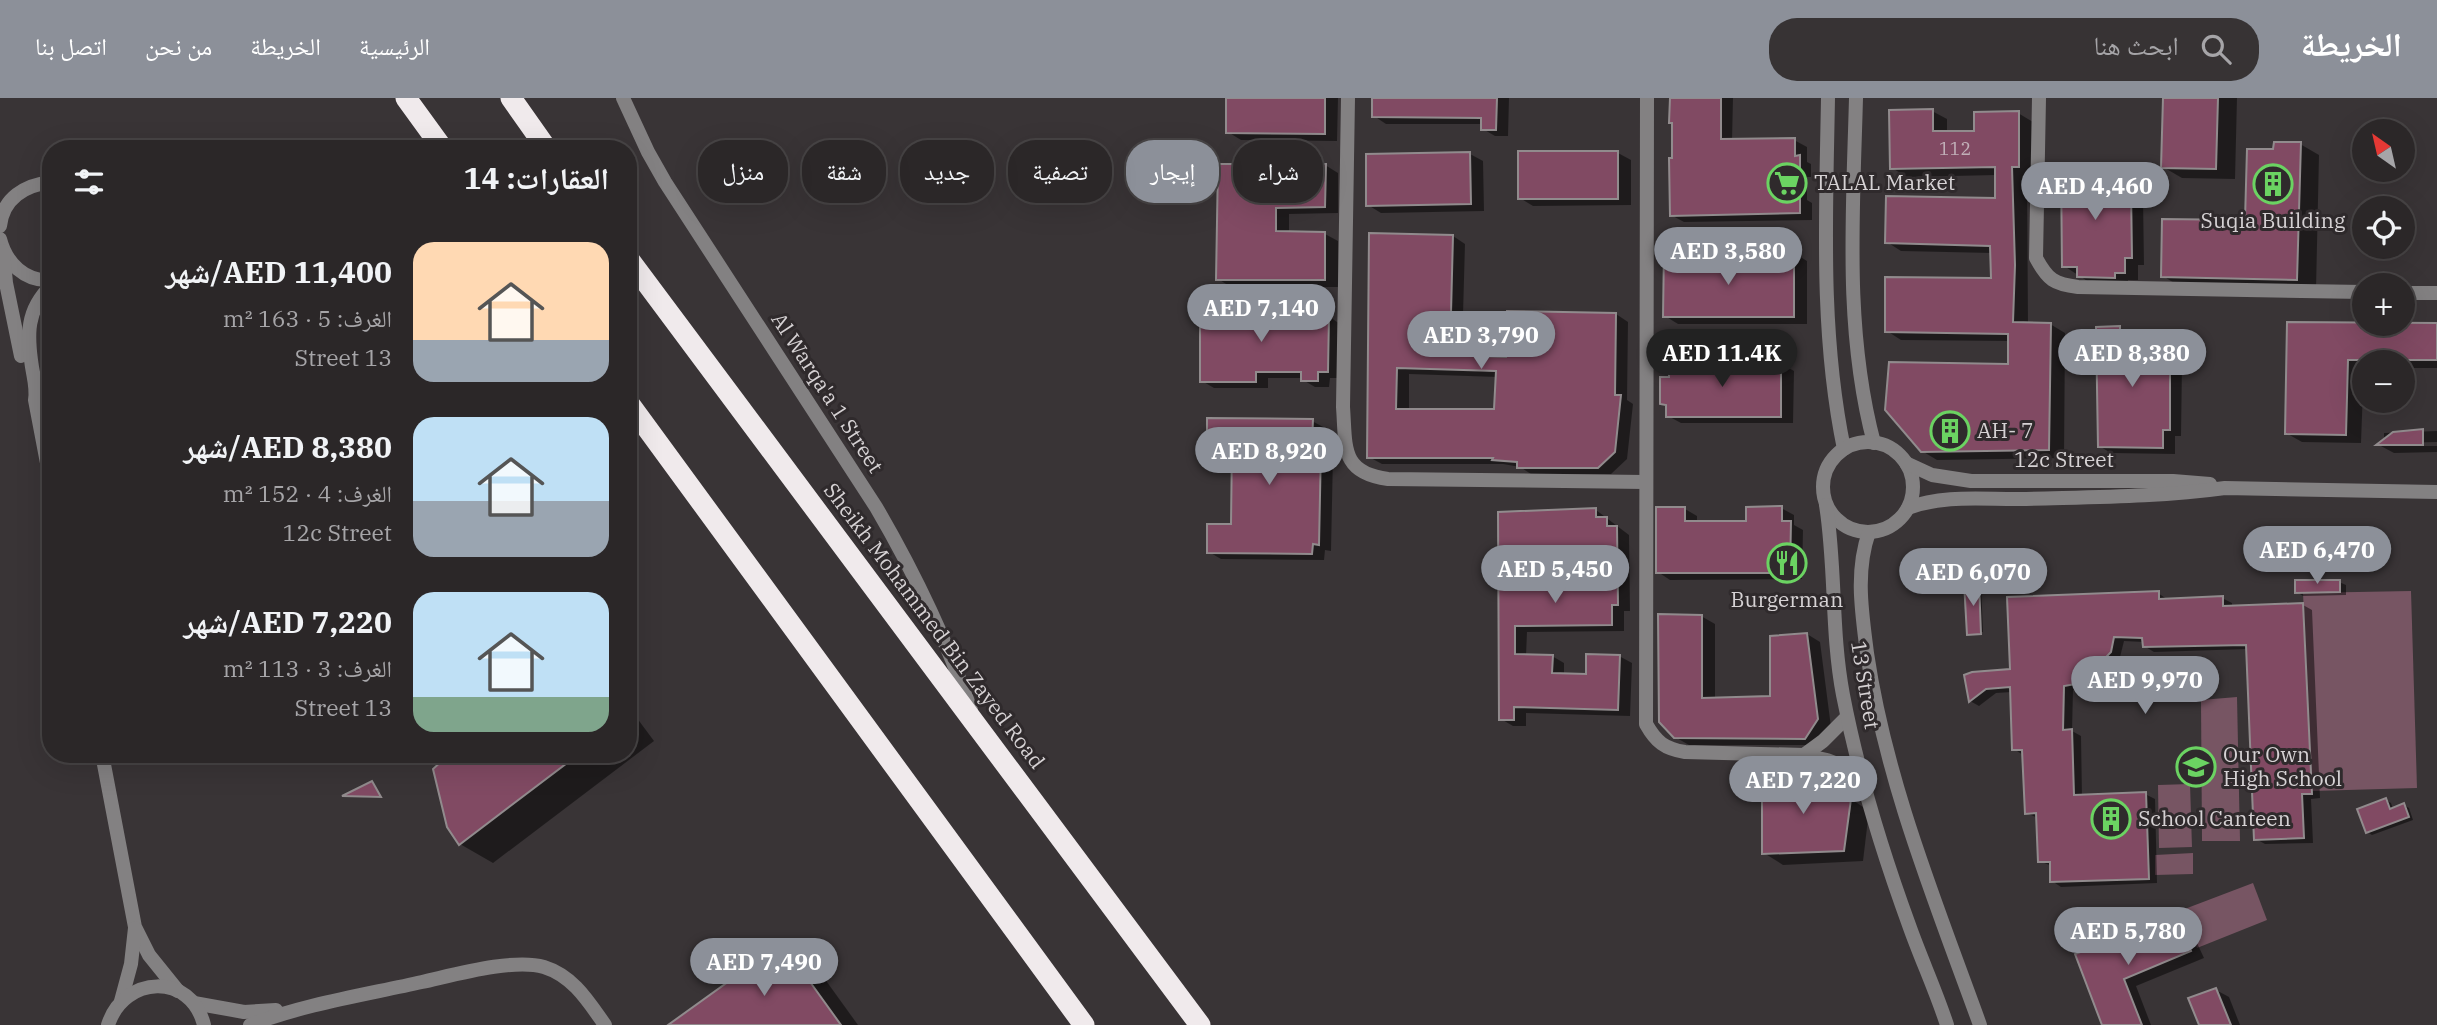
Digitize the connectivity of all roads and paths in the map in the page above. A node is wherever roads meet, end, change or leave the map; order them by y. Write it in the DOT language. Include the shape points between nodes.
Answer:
graph roads {
  1 [pos="406,98"];
  2 [pos="511,98"];
  3 [pos="622,98"];
  4 [pos="1348,98"];
  5 [pos="1647,98"];
  6 [pos="1828,98"];
  7 [pos="1856,98"];
  8 [pos="2039,98"];
  9 [pos="436,140"];
  10 [pos="541,140"];
  11 [pos="42,183"];
  12 [pos="0,226"];
  13 [pos="1,245"];
  14 [pos="637,270"];
  15 [pos="42,281"];
  16 [pos="2352,292"];
  17 [pos="2415,293"];
  18 [pos="2437,293"];
  19 [pos="42,297"];
  20 [pos="35,400"];
  21 [pos="637,414"];
  22 [pos="42,437"];
  23 [pos="1874,443"];
  24 [pos="1844,449"];
  25 [pos="1906,463"];
  26 [pos="1645,482"];
  27 [pos="2225,488"];
  28 [pos="2437,492"];
  29 [pos="1826,505"];
  30 [pos="1908,508"];
  31 [pos="1869,532"];
  32 [pos="1847,717"];
  33 [pos="975,721"];
  34 [pos="1804,755"];
  35 [pos="104,763"];
  36 [pos="1861,773"];
  37 [pos="135,927"];
  38 [pos="178,991"];
  39 [pos="194,1003"];
  40 [pos="295,1009"];
  41 [pos="114,1012"];
  42 [pos="99,1025"];
  43 [pos="204,1025"];
  44 [pos="250,1025"];
  45 [pos="605,1025"];
  46 [pos="1084,1025"];
  47 [pos="1200,1025"];
  48 [pos="1947,1025"];
  49 [pos="1980,1025"];
  1 -- 9 [label="highway"];
  2 -- 10 [label="highway"];
  3 -- 33 [label="street, Al Warqa'a 1 Street" via="665,182 900,548 942,633"];
  4 -- 26 [label="street" via="1343,407 1346,450 1354,467 1370,477 1388,479"];
  5 -- 26 [label="street"];
  6 -- 24 [label="street" via="1826,321"];
  7 -- 23 [label="street" via="1853,315 1858,369"];
  8 -- 16 [label="street" via="2036,258 2045,275 2060,285"];
  11 -- 12 [label="street" via="20,191 8,203"];
  13 -- 15 [label="street" via="12,265"];
  13 -- 20 [label="street" via="28,387"];
  14 -- 33 [label="highway, Sheikh Mohammed Bin Zayed Road"];
  17 -- 18 [label="street"];
  19 -- 20 [label="street" via="28,326"];
  20 -- 22 [label="street"];
  21 -- 46 [label="highway"];
  23 -- 24 [label="street"];
  23 -- 25 [label="street" via="1892,449"];
  24 -- 29 [label="street" via="1825,474"];
  25 -- 27 [label="street, 12c Street" via="1932,475 1971,481 2187,482"];
  25 -- 30 [label="street" via="1912,485"];
  26 -- 34 [label="street" via="1644,707 1654,739 1668,749 1685,752"];
  27 -- 28 [label="street, 12c Street"];
  27 -- 30 [label="street, 12c Street" via="1946,499"];
  29 -- 31 [label="street" via="1843,525"];
  29 -- 32 [label="street, 13 Street" via="1836,642"];
  30 -- 31 [label="street" via="1896,522"];
  31 -- 49 [label="street, 13 Street" via="1860,589 1882,730 1912,839"];
  32 -- 34 [label="street"];
  32 -- 36 [label="street, 13 Street"];
  33 -- 47 [label="highway, Sheikh Mohammed Bin Zayed Road"];
  34 -- 36 [label="street"];
  35 -- 37 [label="street"];
  36 -- 48 [label="street, 13 Street" via="1892,877"];
  37 -- 38 [label="street" via="149,955"];
  37 -- 41 [label="street" via="131,964"];
  38 -- 39 [label="street"];
  38 -- 41 [label="street" via="148,986 133,991"];
  39 -- 40 [label="street" via="244,1012"];
  39 -- 43 [label="street"];
  40 -- 44 [label="street"];
  40 -- 45 [label="street" via="526,964 544,967 575,984"];
  41 -- 42 [label="street"];
}
